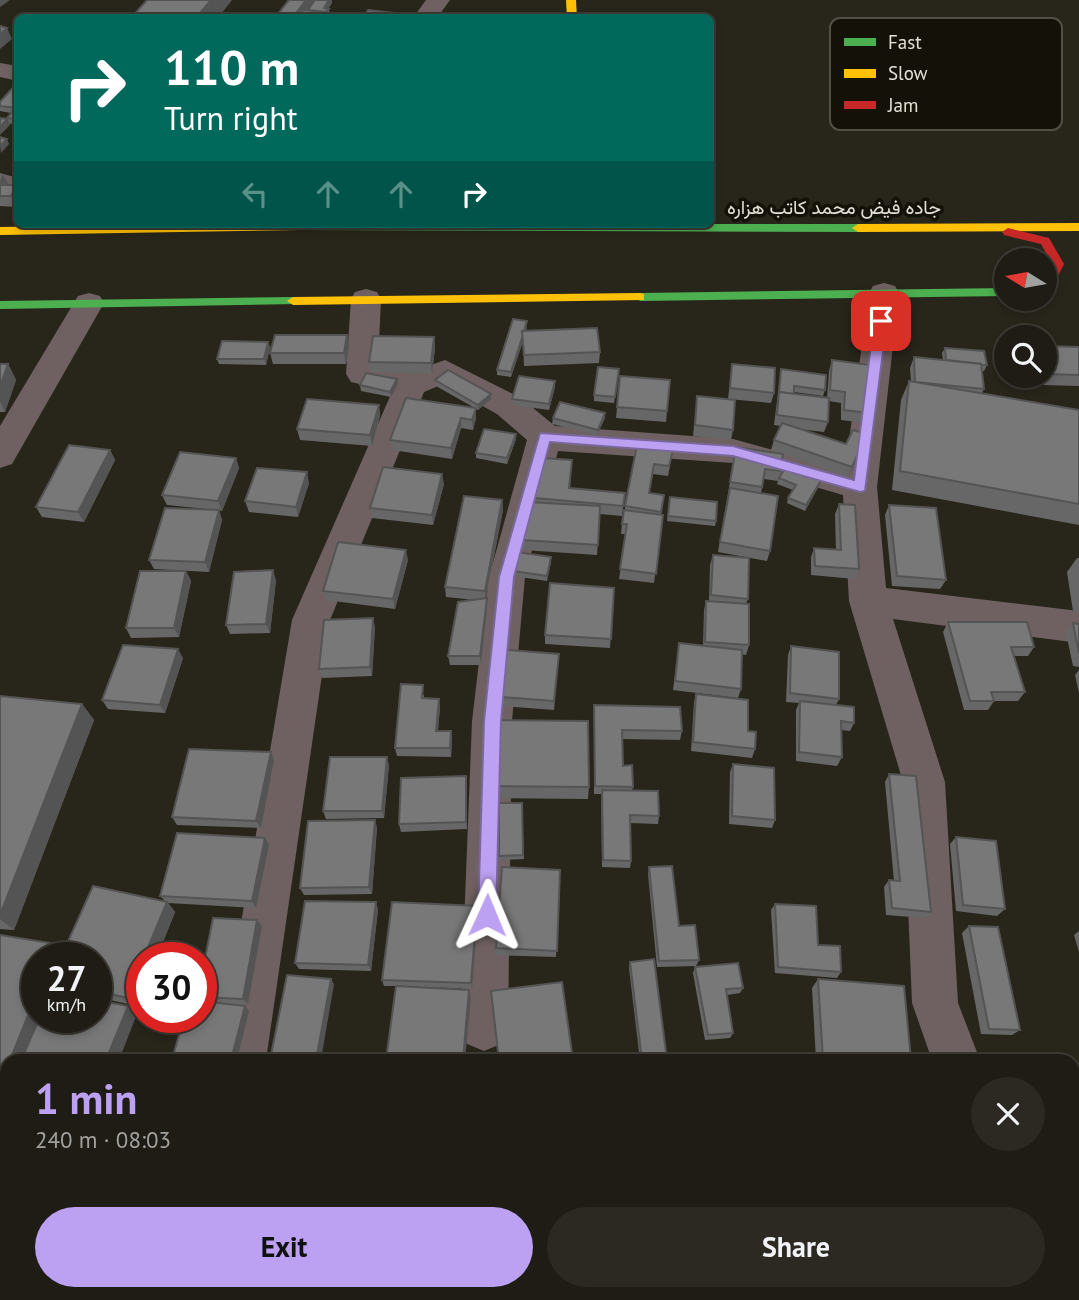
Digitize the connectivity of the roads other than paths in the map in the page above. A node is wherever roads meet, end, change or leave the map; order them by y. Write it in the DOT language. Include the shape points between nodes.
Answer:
graph roads {
  1 [pos="439,0"];
  2 [pos="428,14"];
  3 [pos="714,226"];
  4 [pos="1079,227"];
  5 [pos="35,228"];
  6 [pos="979,228"];
  7 [pos="0,231"];
  8 [pos="1049,248"];
  9 [pos="994,292"];
  10 [pos="1057,292"];
  11 [pos="1068,292"];
  12 [pos="884,293"];
  13 [pos="366,299"];
  14 [pos="89,303"];
  15 [pos="0,304"];
  16 [pos="411,384"];
  17 [pos="545,436"];
  18 [pos="0,455"];
  19 [pos="860,487"];
  20 [pos="868,601"];
  21 [pos="1079,627"];
  22 [pos="484,1027"];
  23 [pos="243,1054"];
  24 [pos="954,1054"];
  1 -- 2 [label="street"];
  3 -- 6 [label="main road, جاده فیض محمد کاتب هزاره"];
  4 -- 6 [label="main road, جاده فیض محمد کاتب هزاره"];
  5 -- 7 [label="main road, جاده فیض محمد کاتب هزاره"];
  6 -- 8 [label="main road" via="1045,241"];
  9 -- 12 [label="main road"];
  10 -- 11 [label="main road"];
  12 -- 13 [label="main road"];
  12 -- 19 [label="street"];
  13 -- 14 [label="main road"];
  13 -- 16 [label="street" via="362,374"];
  14 -- 15 [label="main road"];
  14 -- 18 [label="street"];
  16 -- 17 [label="street" via="445,371 509,406"];
  16 -- 23 [label="street" via="311,620"];
  17 -- 19 [label="street" via="733,451"];
  17 -- 22 [label="street" via="505,590 492,721"];
  19 -- 20 [label="street"];
  20 -- 21 [label="street"];
  20 -- 24 [label="street" via="925,782 935,1003"];
}
